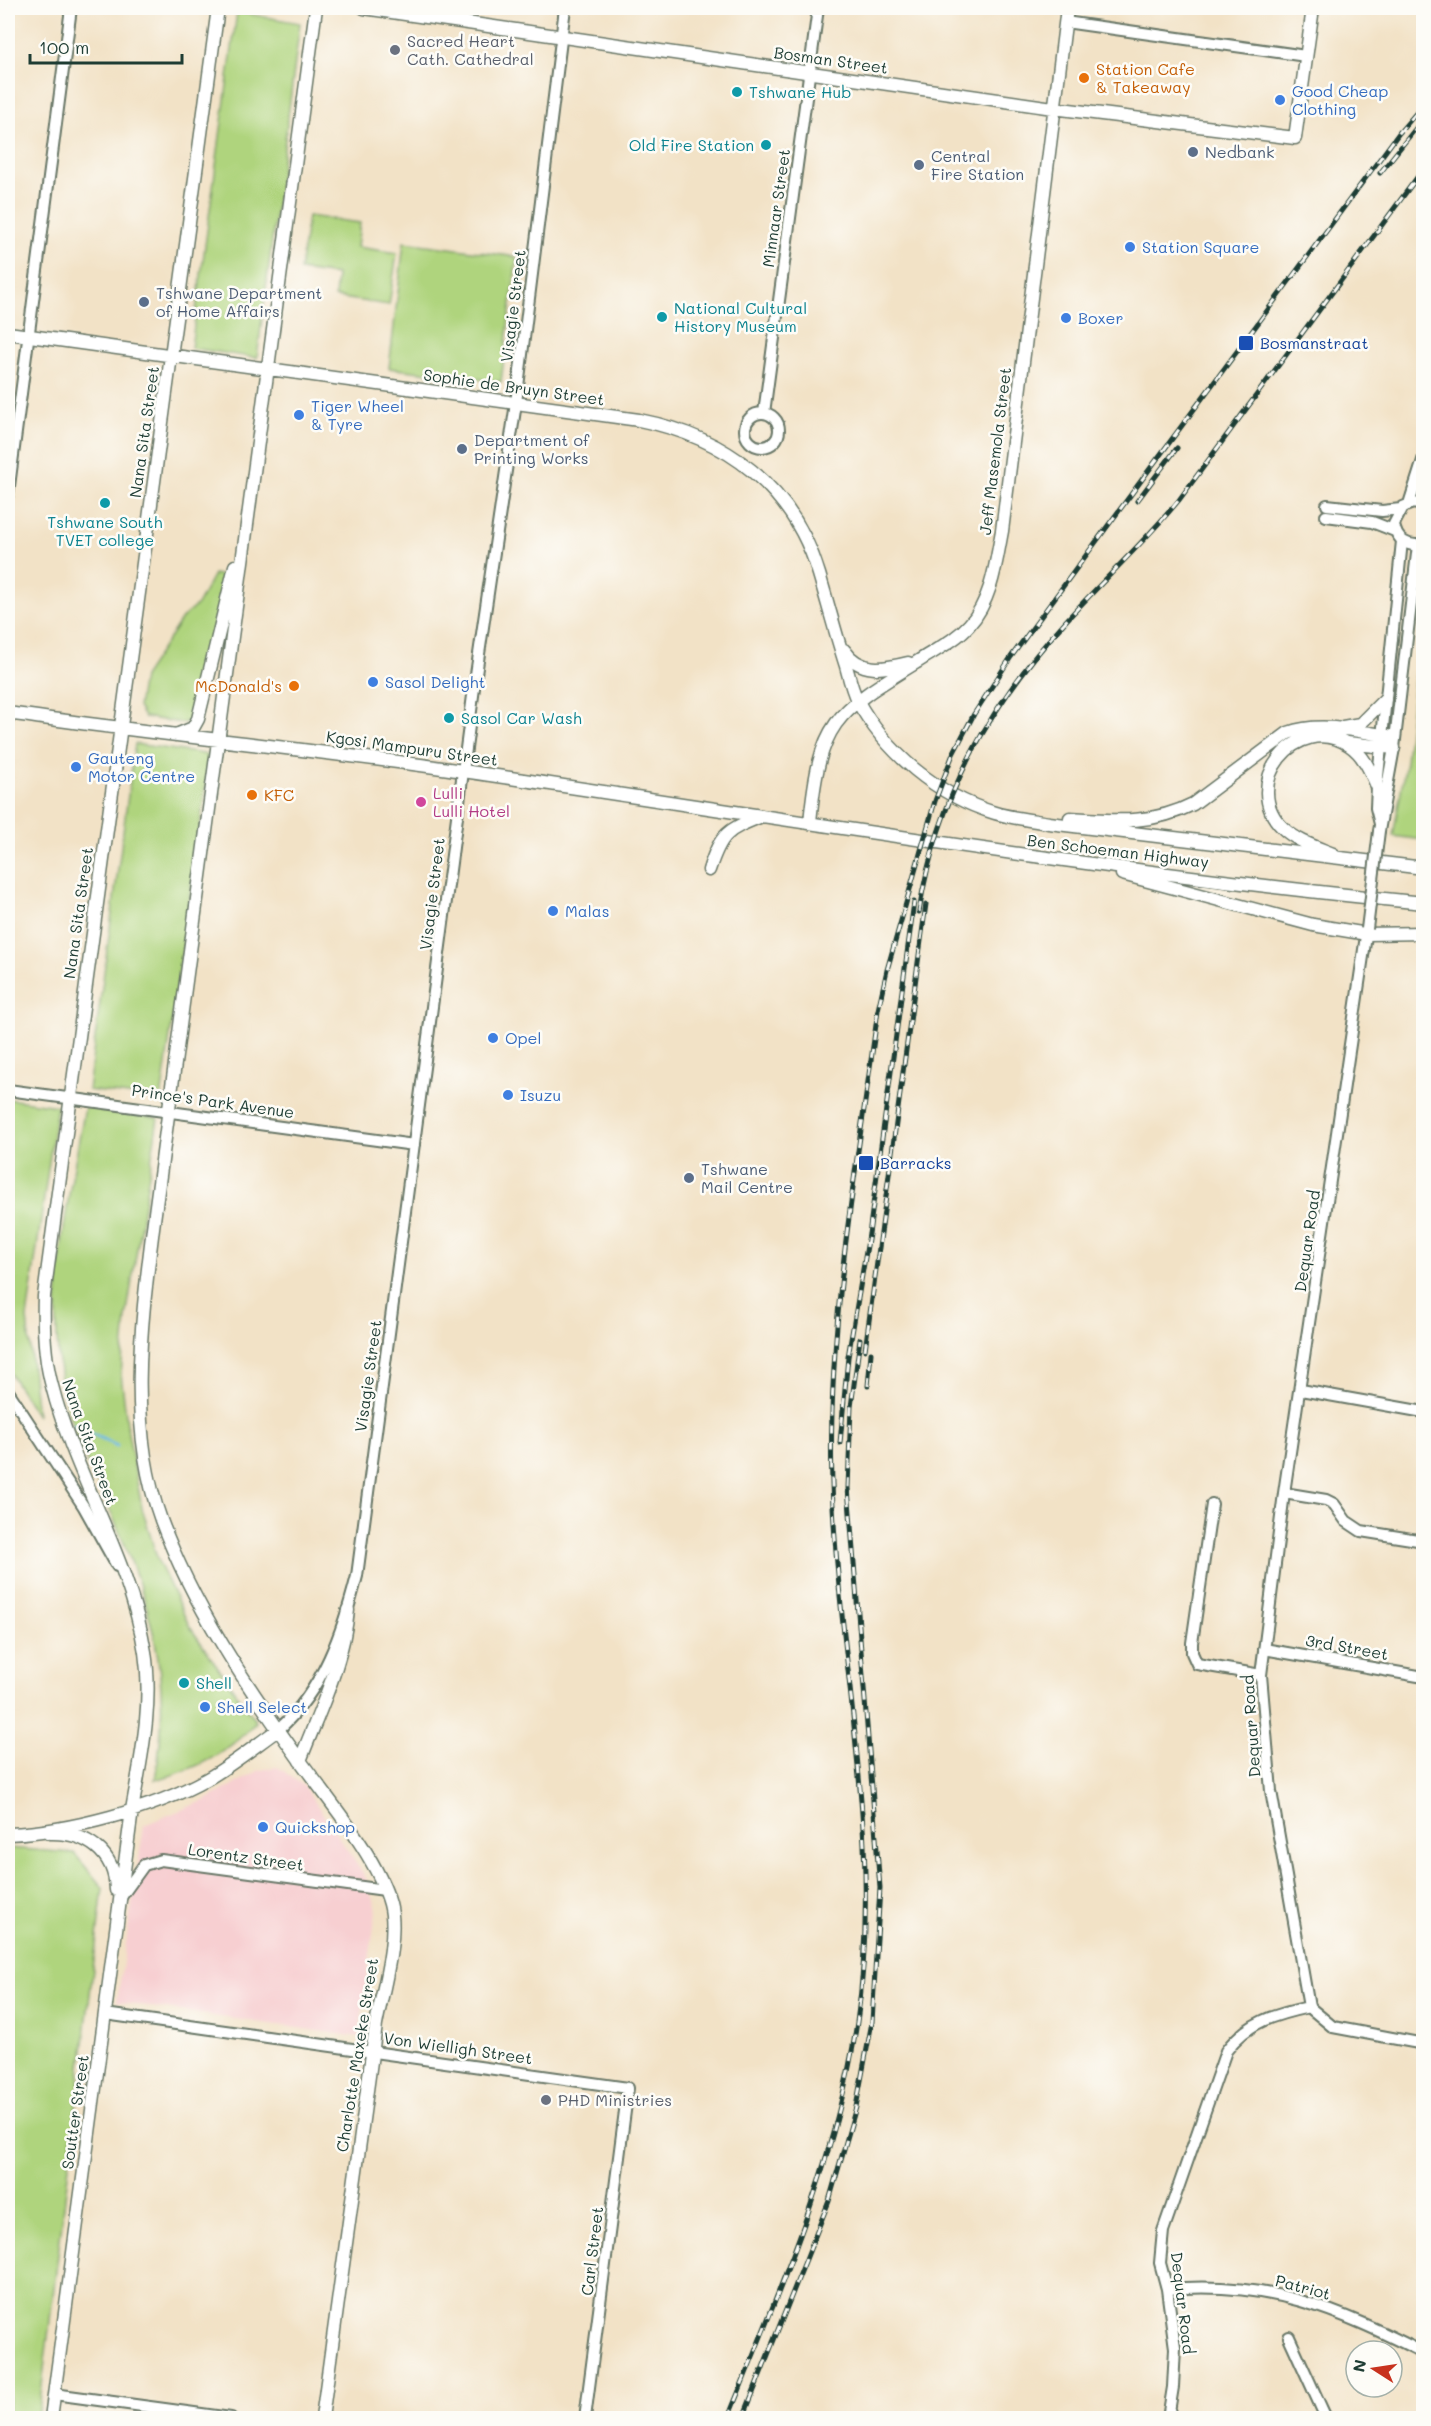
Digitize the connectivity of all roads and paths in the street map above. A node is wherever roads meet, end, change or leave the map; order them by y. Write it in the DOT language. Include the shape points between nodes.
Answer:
graph roads {
  1 [pos="71,8"];
  2 [pos="218,8"];
  3 [pos="316,8"];
  4 [pos="364,8"];
  5 [pos="565,8"];
  6 [pos="818,8"];
  7 [pos="1067,8"];
  8 [pos="1313,8"];
  9 [pos="1065,22"];
  10 [pos="561,37"];
  11 [pos="1306,56"];
  12 [pos="810,74"];
  13 [pos="1053,108"];
  14 [pos="8,333"];
  15 [pos="28,336"];
  16 [pos="171,356"];
  17 [pos="267,371"];
  18 [pos="516,403"];
  19 [pos="764,413"];
  20 [pos="1424,457"];
  21 [pos="8,494"];
  22 [pos="1424,505"];
  23 [pos="1405,507"];
  24 [pos="246,527"];
  25 [pos="1395,531"];
  26 [pos="1402,541"];
  27 [pos="1421,545"];
  28 [pos="837,638"];
  29 [pos="918,661"];
  30 [pos="857,699"];
  31 [pos="1384,699"];
  32 [pos="8,713"];
  33 [pos="120,729"];
  34 [pos="1336,729"];
  35 [pos="172,736"];
  36 [pos="218,740"];
  37 [pos="1388,742"];
  38 [pos="1347,743"];
  39 [pos="463,771"];
  40 [pos="1377,786"];
  41 [pos="997,814"];
  42 [pos="764,816"];
  43 [pos="810,822"];
  44 [pos="1380,829"];
  45 [pos="1368,862"];
  46 [pos="1090,864"];
  47 [pos="1424,868"];
  48 [pos="709,870"];
  49 [pos="1424,903"];
  50 [pos="1367,932"];
  51 [pos="1424,933"];
  52 [pos="8,1090"];
  53 [pos="70,1097"];
  54 [pos="168,1110"];
  55 [pos="414,1145"];
  56 [pos="1301,1390"];
  57 [pos="8,1391"];
  58 [pos="1424,1412"];
  59 [pos="1284,1493"];
  60 [pos="1212,1504"];
  61 [pos="1424,1541"];
  62 [pos="130,1590"];
  63 [pos="348,1610"];
  64 [pos="1264,1649"];
  65 [pos="1261,1675"];
  66 [pos="1424,1677"];
  67 [pos="279,1729"];
  68 [pos="300,1761"];
  69 [pos="132,1810"];
  70 [pos="13,1834"];
  71 [pos="385,1890"];
  72 [pos="121,1897"];
  73 [pos="116,1935"];
  74 [pos="1309,2007"];
  75 [pos="105,2014"];
  76 [pos="1424,2044"];
  77 [pos="372,2050"];
  78 [pos="628,2088"];
  79 [pos="1167,2289"];
  80 [pos="1289,2337"];
  81 [pos="1424,2353"];
  82 [pos="54,2394"];
  83 [pos="51,2418"];
  84 [pos="231,2418"];
  85 [pos="322,2418"];
  86 [pos="585,2418"];
  87 [pos="1168,2418"];
  88 [pos="1326,2418"];
  1 -- 15 [label="street"];
  2 -- 16 [label="main road, Nana Sita Street"];
  3 -- 17 [label="main road"];
  4 -- 10 [label="main road, Bosman Street"];
  5 -- 10 [label="street, Visagie Street"];
  6 -- 12 [label="street, Minnaar Street"];
  7 -- 9 [label="main road, Jeff Masemola Street"];
  8 -- 11 [label="main road"];
  9 -- 11 [label="street"];
  9 -- 13 [label="main road, Jeff Masemola Street"];
  10 -- 12 [label="main road, Bosman Street"];
  10 -- 18 [label="street, Visagie Street"];
  11 -- 13 [label="main road, Bosman Street" via="1295,138"];
  12 -- 13 [label="main road, Bosman Street"];
  12 -- 19 [label="street, Minnaar Street"];
  13 -- 29 [label="main road, Jeff Masemola Street" via="1002,531 992,579 970,624 955,639"];
  14 -- 15 [label="main road, Sophie de Bruyn Street"];
  15 -- 16 [label="main road, Sophie de Bruyn Street"];
  15 -- 21 [label="street"];
  16 -- 17 [label="main road, Sophie de Bruyn Street"];
  16 -- 33 [label="main road, Nana Sita Street"];
  17 -- 18 [label="main road, Sophie de Bruyn Street"];
  17 -- 24 [label="main road"];
  18 -- 28 [label="main road, Sophie de Bruyn Street" via="662,425 708,443 750,469 778,494 801,529"];
  18 -- 39 [label="street, Visagie Street"];
  20 -- 23 [label="street"];
  22 -- 23 [label="street"];
  23 -- 25 [label="street" via="1395,518"];
  23 -- 25 [label="street" via="1327,511"];
  24 -- 35 [label="main road" via="198,718 188,731"];
  24 -- 36 [label="main road"];
  25 -- 26 [label="street"];
  26 -- 27 [label="street"];
  26 -- 31 [label="street"];
  27 -- 37 [label="street"];
  28 -- 29 [label="main road" via="853,662 866,667 886,668"];
  28 -- 30 [label="main road, Sophie de Bruyn Street"];
  29 -- 30 [label="main road, Jeff Masemola Street"];
  30 -- 41 [label="main road, Ben Schoeman Highway" via="904,762 930,781"];
  30 -- 43 [label="main road, Jeff Masemola Street" via="825,741"];
  31 -- 34 [label="main road" via="1360,724"];
  31 -- 37 [label="street"];
  32 -- 33 [label="main road, Kgosi Mampuru Street"];
  33 -- 35 [label="main road, Kgosi Mampuru Street"];
  33 -- 53 [label="main road, Nana Sita Street"];
  34 -- 37 [label="main road"];
  34 -- 41 [label="main road" via="1311,728 1287,733 1193,804 1153,819"];
  35 -- 36 [label="main road, Kgosi Mampuru Street"];
  36 -- 39 [label="main road, Kgosi Mampuru Street"];
  36 -- 54 [label="main road"];
  37 -- 38 [label="main road"];
  37 -- 40 [label="street"];
  37 -- 44 [label="street"];
  38 -- 40 [label="main road" via="1367,764"];
  38 -- 45 [label="main road" via="1315,737 1286,750 1270,771 1267,797 1273,816 1300,841"];
  39 -- 42 [label="main road, Kgosi Mampuru Street"];
  39 -- 55 [label="street, Visagie Street"];
  40 -- 44 [label="street"];
  41 -- 45 [label="main road, Ben Schoeman Highway" via="1096,830"];
  42 -- 43 [label="main road, Kgosi Mampuru Street"];
  42 -- 48 [label="main road" via="727,832"];
  43 -- 46 [label="main road, Ben Schoeman Highway"];
  44 -- 50 [label="street, Dequar Road, bridge"];
  45 -- 47 [label="main road, Ben Schoeman Highway"];
  46 -- 49 [label="main road, Ben Schoeman Highway"];
  46 -- 50 [label="main road" via="1313,925"];
  50 -- 51 [label="main road"];
  50 -- 56 [label="street, Dequar Road"];
  52 -- 53 [label="street, Prince's Park Avenue"];
  53 -- 54 [label="street, Prince's Park Avenue"];
  53 -- 62 [label="main road, Nana Sita Street" via="44,1296 46,1356 51,1385 83,1477"];
  54 -- 55 [label="street, Prince's Park Avenue"];
  54 -- 67 [label="main road" via="140,1345 143,1443 160,1518 177,1559 202,1609"];
  55 -- 63 [label="street, Visagie Street" via="357,1576"];
  56 -- 58 [label="street"];
  56 -- 59 [label="street, Dequar Road"];
  57 -- 62 [label="street" via="84,1507"];
  59 -- 61 [label="street" via="1326,1500 1361,1531"];
  59 -- 64 [label="street, Dequar Road"];
  60 -- 65 [label="street" via="1192,1643 1194,1659 1197,1664"];
  62 -- 69 [label="main road, Nana Sita Street" via="148,1679 144,1746"];
  63 -- 67 [label="street, Visagie Street" via="323,1671"];
  63 -- 68 [label="main road" via="334,1675"];
  64 -- 65 [label="street, Dequar Road"];
  64 -- 66 [label="street, 3rd Street"];
  65 -- 74 [label="street, Dequar Road" via="1271,1791"];
  67 -- 68 [label="main road, Charlotte Maxeke Street"];
  67 -- 69 [label="main road" via="207,1779"];
  68 -- 71 [label="main road, Charlotte Maxeke Street" via="340,1813"];
  69 -- 70 [label="main road"];
  69 -- 72 [label="main road, Soutter Street"];
  70 -- 73 [label="main road" via="69,1834 84,1838 102,1851 116,1876"];
  71 -- 72 [label="street, Lorentz Street" via="161,1860 144,1865"];
  71 -- 77 [label="main road, Charlotte Maxeke Street" via="392,1922 389,1961"];
  72 -- 73 [label="main road, Soutter Street"];
  73 -- 75 [label="main road, Soutter Street"];
  74 -- 76 [label="street" via="1327,2024 1339,2029"];
  74 -- 79 [label="street, Dequar Road" via="1274,2014 1247,2029 1226,2051 1163,2231 1160,2263"];
  75 -- 77 [label="street, Von Wielligh Street"];
  75 -- 82 [label="main road, Soutter Street"];
  77 -- 78 [label="street, Von Wielligh Street"];
  77 -- 85 [label="main road, Charlotte Maxeke Street"];
  78 -- 86 [label="street, Carl Street"];
  79 -- 81 [label="street, Patriot" via="1213,2286 1284,2295 1347,2315"];
  79 -- 87 [label="street, Dequar Road" via="1175,2367"];
  80 -- 88 [label="street"];
  82 -- 83 [label="main road, Soutter Street"];
  82 -- 84 [label="street"];
}
